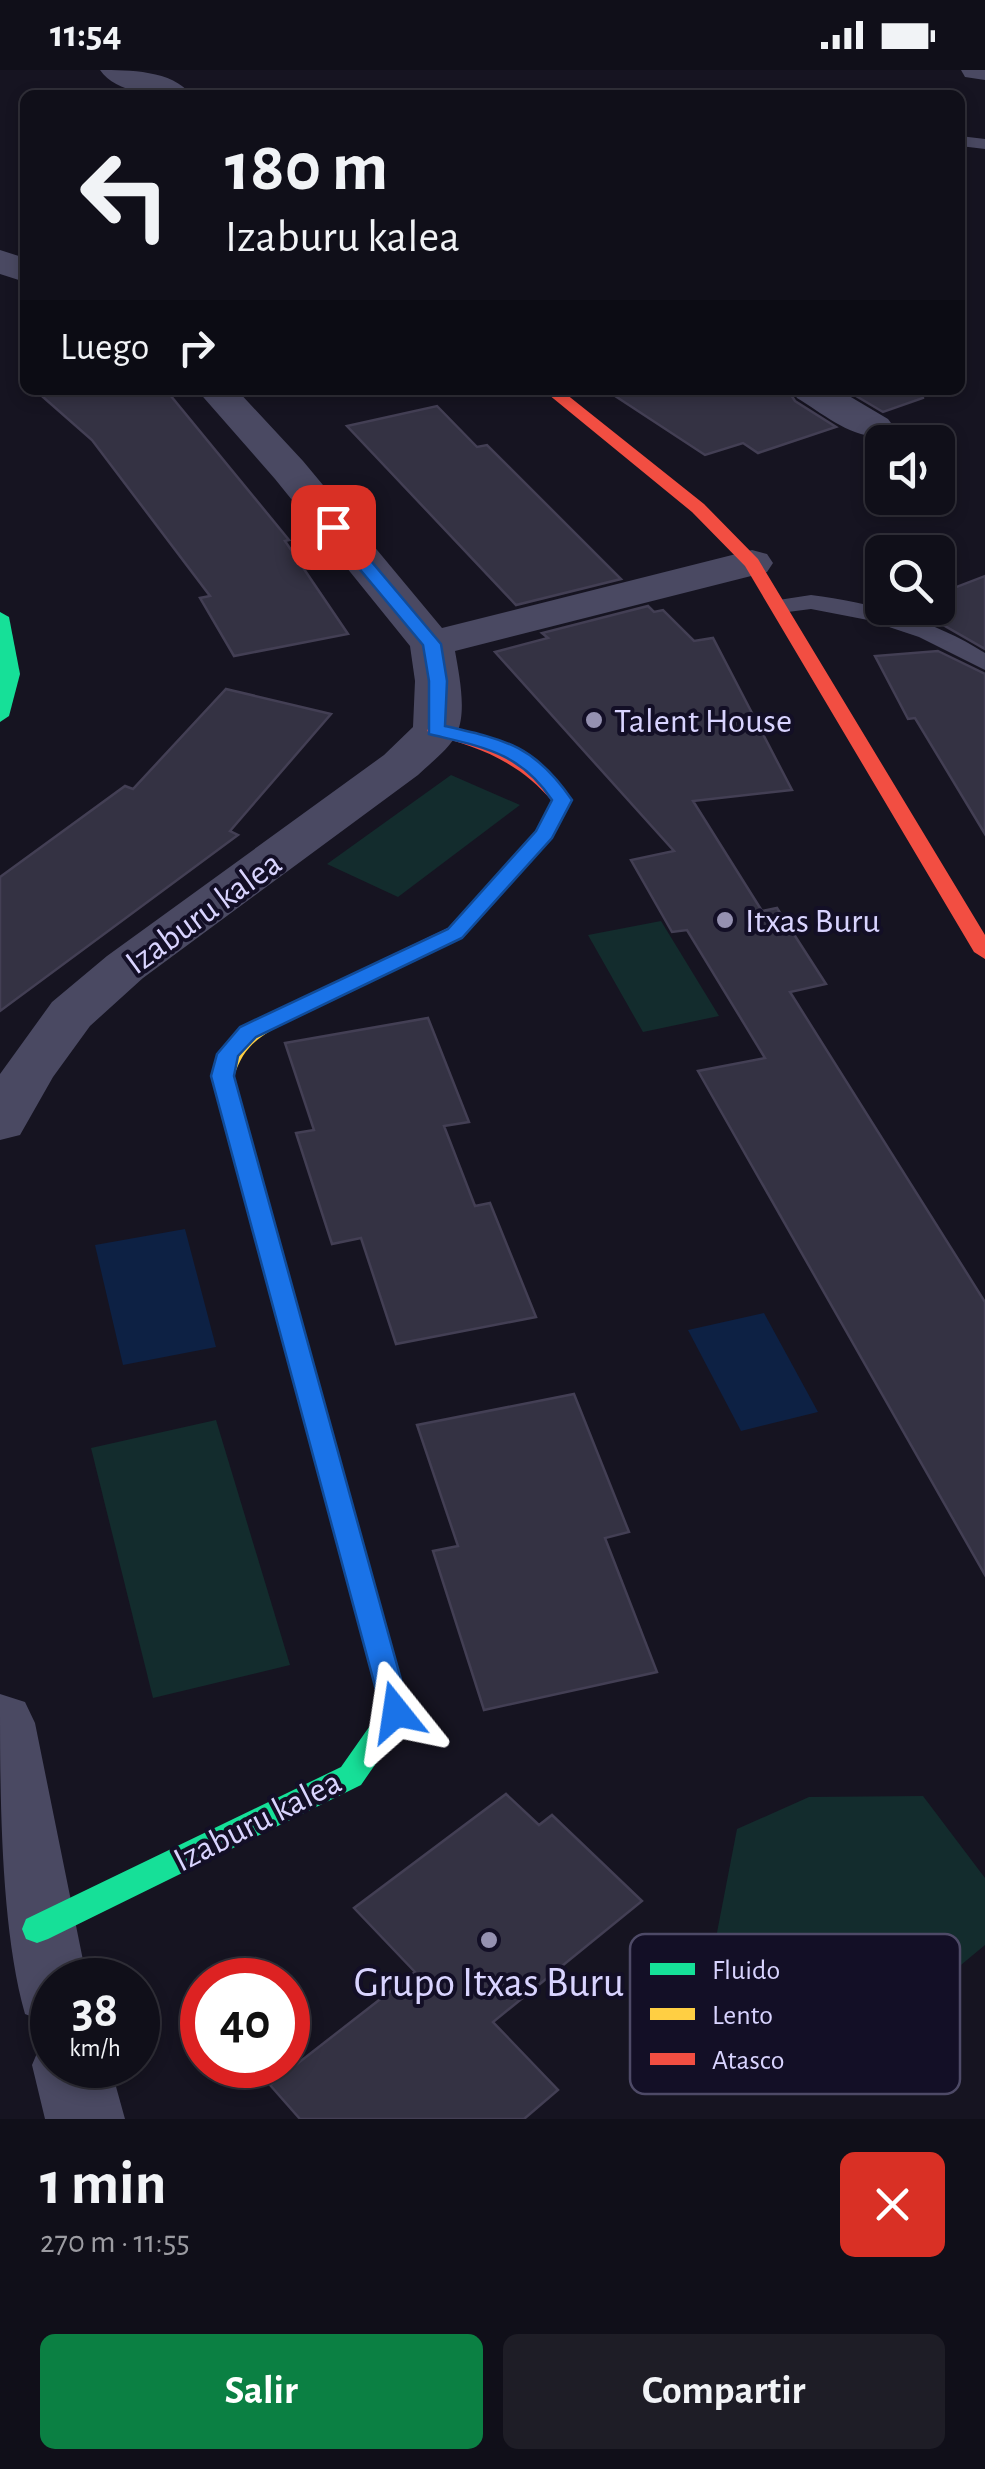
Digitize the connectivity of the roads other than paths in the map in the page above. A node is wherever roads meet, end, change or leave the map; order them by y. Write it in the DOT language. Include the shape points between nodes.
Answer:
graph roads {
  1 [pos="114,70"];
  2 [pos="976,70"];
  3 [pos="985,72"];
  4 [pos="163,90"];
  5 [pos="221,395"];
  6 [pos="557,395"];
  7 [pos="819,395"];
  8 [pos="869,425"];
  9 [pos="752,563"];
  10 [pos="780,606"];
  11 [pos="0,617"];
  12 [pos="432,644"];
  13 [pos="985,663"];
  14 [pos="0,716"];
  15 [pos="436,730"];
  16 [pos="985,952"];
  17 [pos="0,1122"];
  18 [pos="0,1723"];
  19 [pos="45,1958"];
  20 [pos="48,1958"];
  21 [pos="77,2088"];
  22 [pos="85,2119"];
  1 -- 4 [label="street"];
  2 -- 3 [label="street"];
  5 -- 12 [label="street"];
  6 -- 9 [label="street" via="698,508"];
  7 -- 8 [label="street"];
  9 -- 10 [label="street"];
  9 -- 12 [label="street"];
  10 -- 13 [label="lane" via="811,602 908,625"];
  10 -- 16 [label="street"];
  11 -- 14 [label="street" via="11,674"];
  12 -- 15 [label="street"];
  15 -- 17 [label="street, Izaburu kalea" via="402,765 125,967 71,1014"];
  15 -- 20 [label="street, Izaburu kalea" via="500,745 544,773 562,800 545,834 455,933 248,1032 228,1054 223,1076 396,1712 350,1776"];
  18 -- 19 [label="street, Izaburu kalea"];
  21 -- 22 [label="street"];
}
